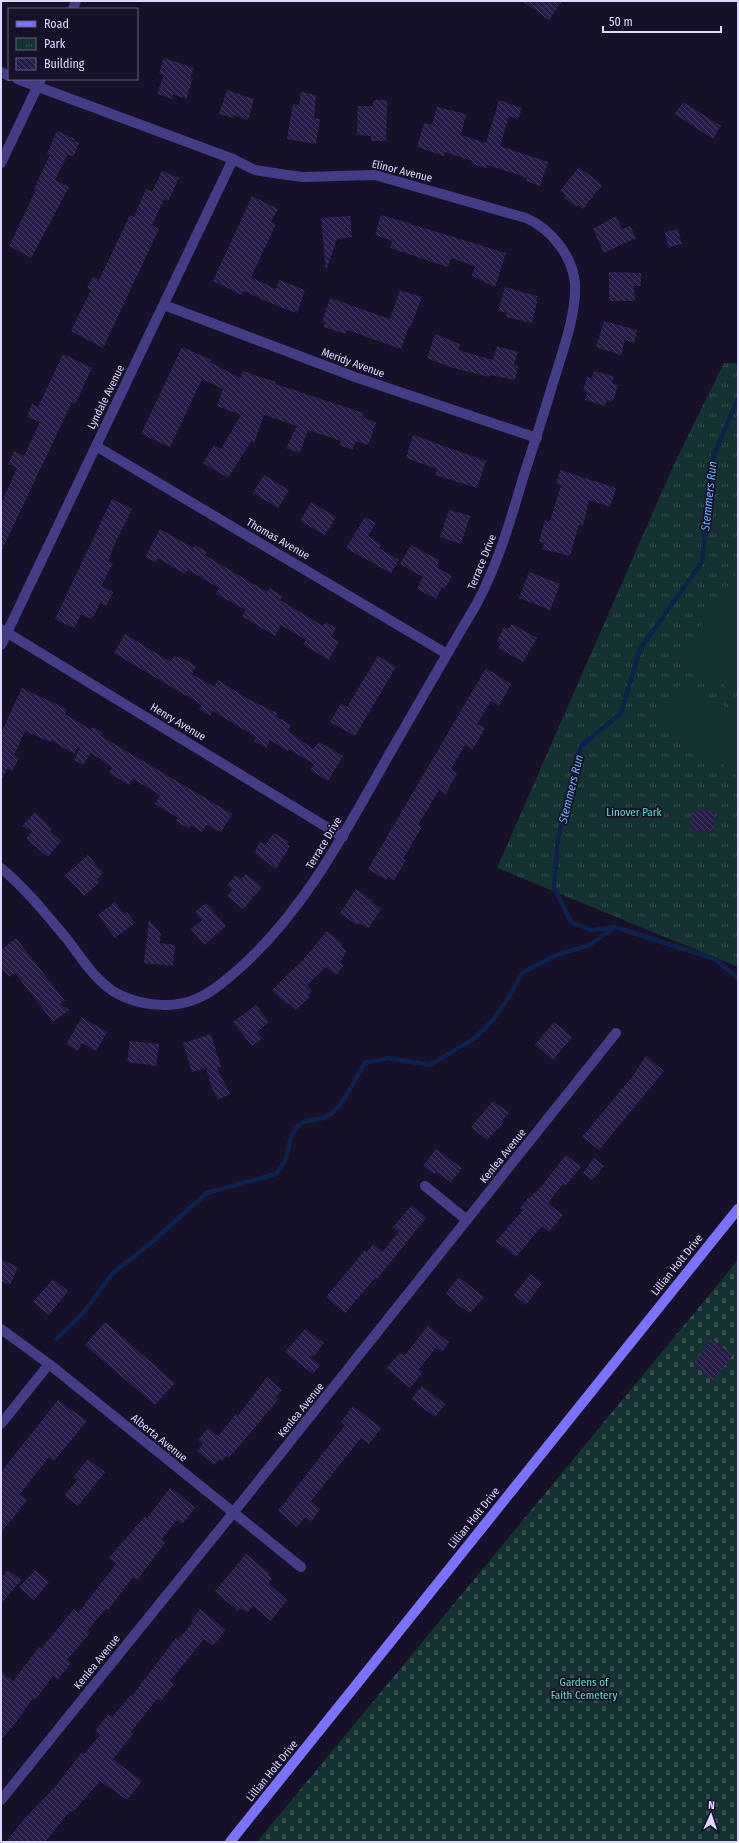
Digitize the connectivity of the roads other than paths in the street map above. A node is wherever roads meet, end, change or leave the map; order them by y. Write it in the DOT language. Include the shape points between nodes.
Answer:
graph roads {
  1 [pos="22,80"];
  2 [pos="39,83"];
  3 [pos="233,159"];
  4 [pos="1,163"];
  5 [pos="164,305"];
  6 [pos="537,438"];
  7 [pos="96,446"];
  8 [pos="4,631"];
  9 [pos="1,645"];
  10 [pos="447,654"];
  11 [pos="343,837"];
  12 [pos="1,868"];
  13 [pos="616,1033"];
  14 [pos="425,1186"];
  15 [pos="738,1209"];
  16 [pos="467,1220"];
  17 [pos="1,1329"];
  18 [pos="49,1364"];
  19 [pos="1,1424"];
  20 [pos="234,1513"];
  21 [pos="301,1567"];
  22 [pos="1,1800"];
  23 [pos="230,1842"];
  1 -- 2 [label="street, Elinor Avenue"];
  2 -- 3 [label="street, Elinor Avenue"];
  2 -- 4 [label="street"];
  3 -- 5 [label="street, Lyndale Avenue"];
  3 -- 6 [label="street, Elinor Avenue" via="256,170 303,177 375,175 526,218 548,231 569,263 575,282 574,304"];
  5 -- 6 [label="street, Meridy Avenue" via="355,377"];
  5 -- 7 [label="street, Lyndale Avenue"];
  6 -- 10 [label="street, Terrace Drive" via="492,576"];
  7 -- 8 [label="street, Lyndale Avenue"];
  7 -- 10 [label="street, Thomas Avenue"];
  8 -- 9 [label="street, Lyndale Avenue"];
  8 -- 11 [label="street, Henry Avenue"];
  10 -- 11 [label="street, Terrace Drive"];
  11 -- 12 [label="street, Terrace Drive" via="286,920 253,956 209,993 179,1004 146,1003 113,992 87,966 36,902"];
  13 -- 16 [label="street, Kenlea Avenue"];
  14 -- 16 [label="street"];
  15 -- 23 [label="main road, Lillian Holt Drive"];
  16 -- 20 [label="street, Kenlea Avenue"];
  17 -- 18 [label="street, Alberta Avenue"];
  18 -- 19 [label="street"];
  18 -- 20 [label="street, Alberta Avenue"];
  20 -- 21 [label="street, Alberta Avenue"];
  20 -- 22 [label="street, Kenlea Avenue"];
}
